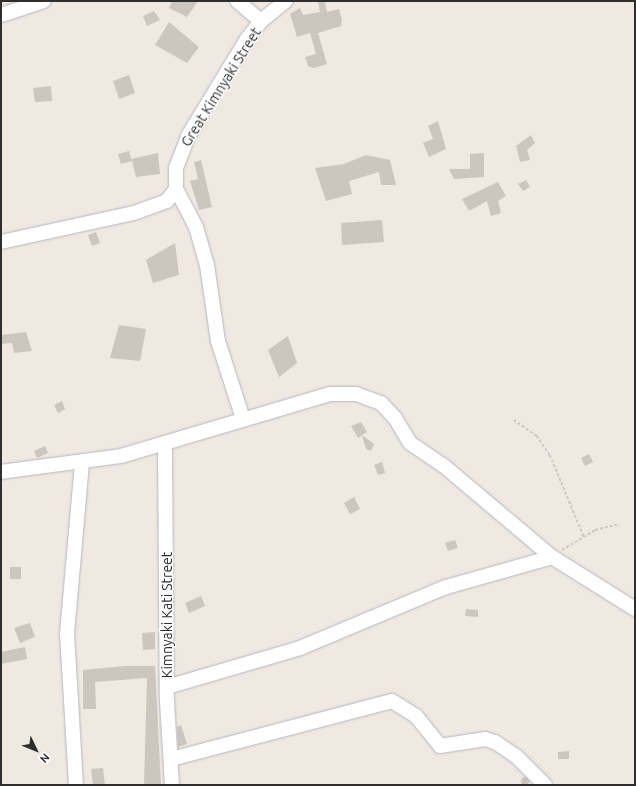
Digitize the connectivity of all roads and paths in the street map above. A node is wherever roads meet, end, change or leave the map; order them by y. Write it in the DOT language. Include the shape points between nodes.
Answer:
graph roads {
  1 [pos="44,1"];
  2 [pos="237,1"];
  3 [pos="286,1"];
  4 [pos="1,15"];
  5 [pos="261,21"];
  6 [pos="176,189"];
  7 [pos="1,242"];
  8 [pos="243,419"];
  9 [pos="514,420"];
  10 [pos="165,445"];
  11 [pos="82,463"];
  12 [pos="1,472"];
  13 [pos="619,524"];
  14 [pos="584,537"];
  15 [pos="552,557"];
  16 [pos="635,609"];
  17 [pos="167,687"];
  18 [pos="171,759"];
  19 [pos="76,785"];
  20 [pos="172,785"];
  21 [pos="545,785"];
  1 -- 4 [label="street"];
  2 -- 5 [label="street"];
  3 -- 5 [label="street, Great Kimnyaki Street"];
  5 -- 6 [label="street, Great Kimnyaki Street" via="188,136 176,168"];
  6 -- 7 [label="street" via="167,201 156,207"];
  6 -- 8 [label="street" via="196,227 207,265 218,341"];
  8 -- 10 [label="street"];
  8 -- 15 [label="street" via="330,394 372,398 388,409 415,448 444,466"];
  9 -- 14 [label="path" via="536,436 550,455"];
  10 -- 11 [label="street"];
  10 -- 17 [label="street, Kimnyaki Kati Street"];
  11 -- 12 [label="street"];
  11 -- 19 [label="street" via="67,634"];
  13 -- 14 [label="path"];
  14 -- 15 [label="path"];
  15 -- 16 [label="street"];
  15 -- 17 [label="street" via="446,588 300,648"];
  17 -- 18 [label="street, Kimnyaki Kati Street"];
  18 -- 20 [label="street, Kimnyaki Kati Street"];
  18 -- 21 [label="street" via="392,701 416,716 440,746 485,739 495,742 516,756"];
}
